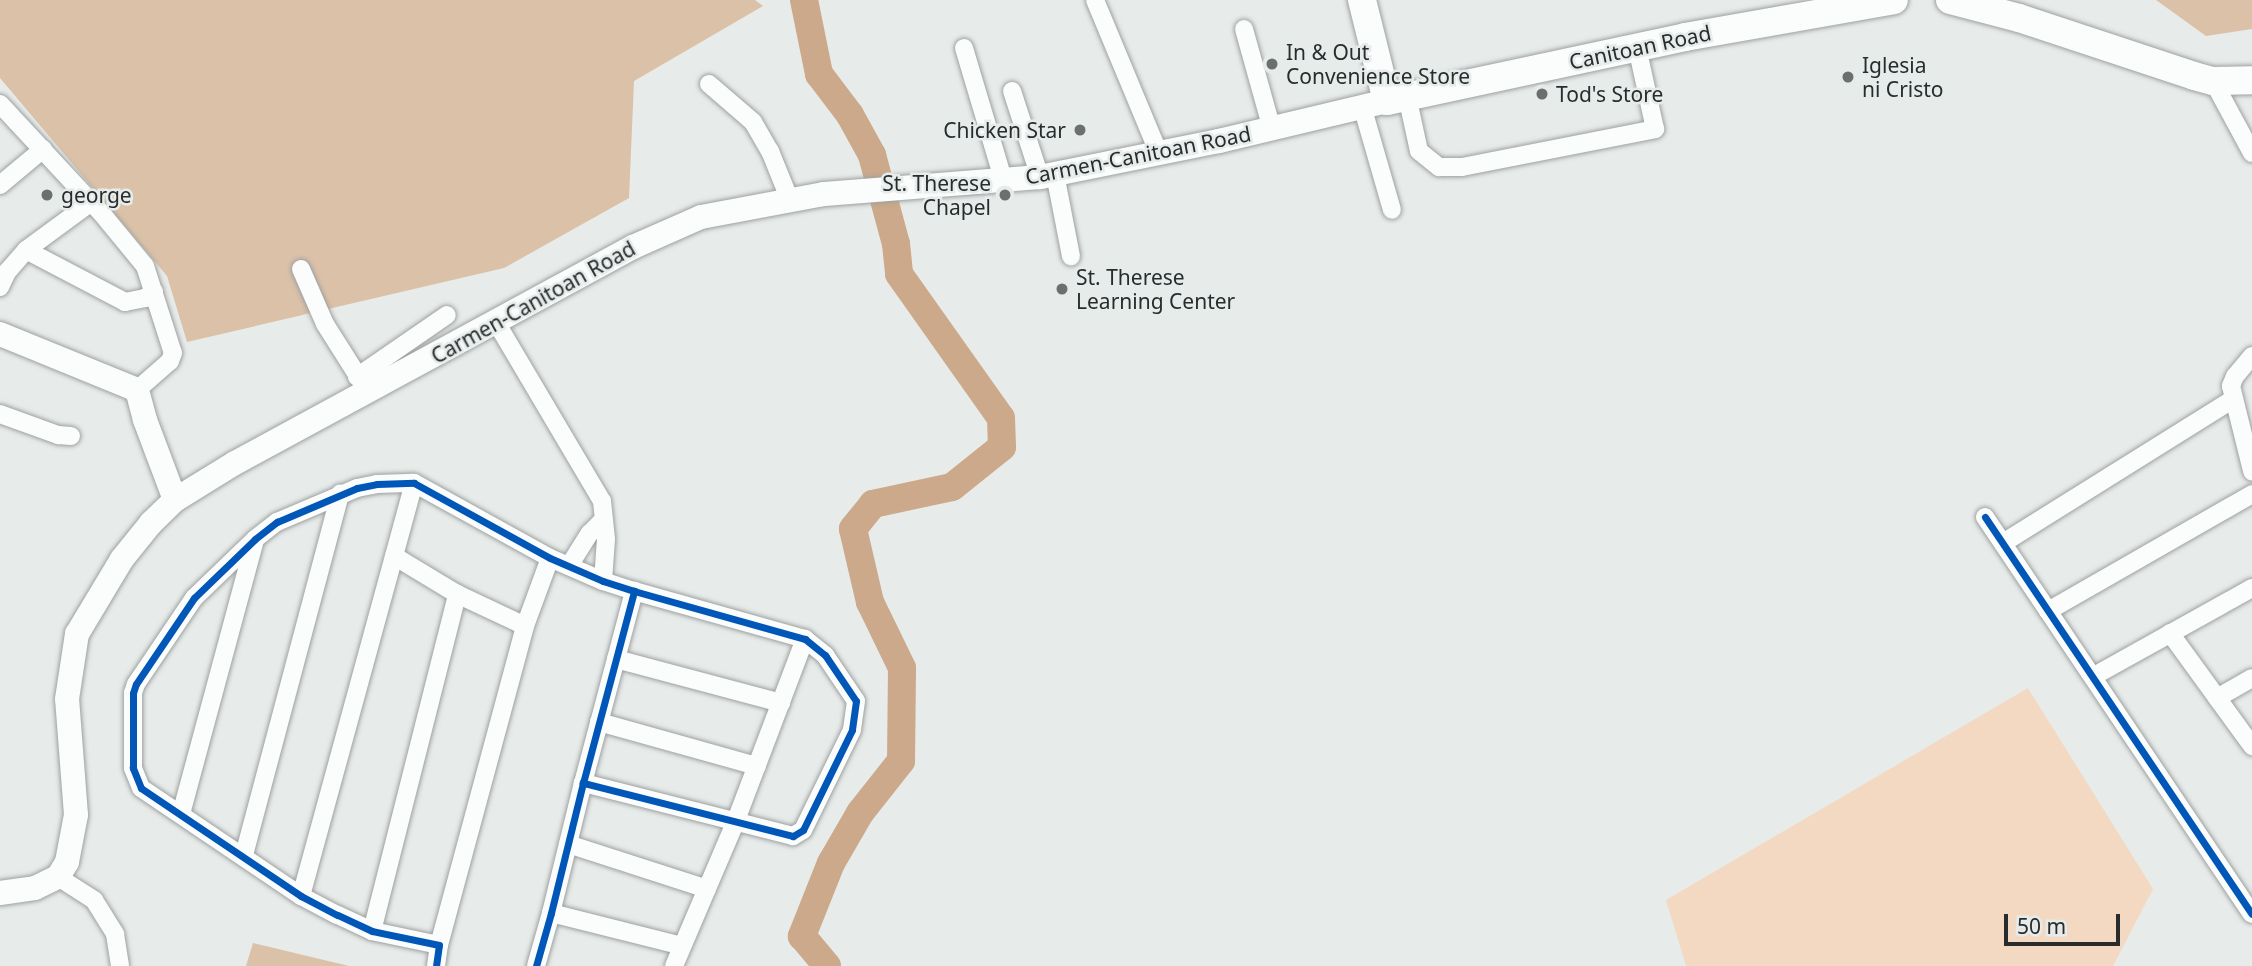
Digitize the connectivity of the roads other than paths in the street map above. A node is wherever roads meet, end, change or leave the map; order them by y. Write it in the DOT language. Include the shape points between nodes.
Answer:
graph roads {
  1 [pos="1095,0"];
  2 [pos="1362,0"];
  3 [pos="1894,0"];
  4 [pos="1950,0"];
  5 [pos="1244,29"];
  6 [pos="1637,47"];
  7 [pos="964,48"];
  8 [pos="2252,80"];
  9 [pos="2213,81"];
  10 [pos="709,84"];
  11 [pos="1012,91"];
  12 [pos="1385,101"];
  13 [pos="0,104"];
  14 [pos="1272,129"];
  15 [pos="43,149"];
  16 [pos="2252,153"];
  17 [pos="1159,154"];
  18 [pos="1047,175"];
  19 [pos="1003,179"];
  20 [pos="0,185"];
  21 [pos="789,198"];
  22 [pos="90,203"];
  23 [pos="1392,211"];
  24 [pos="26,250"];
  25 [pos="1071,256"];
  26 [pos="302,269"];
  27 [pos="0,288"];
  28 [pos="154,292"];
  29 [pos="447,315"];
  30 [pos="496,323"];
  31 [pos="0,334"];
  32 [pos="2252,356"];
  33 [pos="362,384"];
  34 [pos="137,390"];
  35 [pos="2232,400"];
  36 [pos="0,414"];
  37 [pos="71,436"];
  38 [pos="2252,471"];
  39 [pos="414,483"];
  40 [pos="340,494"];
  41 [pos="2252,494"];
  42 [pos="175,500"];
  43 [pos="1985,517"];
  44 [pos="603,520"];
  45 [pos="255,540"];
  46 [pos="2003,543"];
  47 [pos="394,556"];
  48 [pos="550,558"];
  49 [pos="569,566"];
  50 [pos="603,581"];
  51 [pos="2252,588"];
  52 [pos="634,591"];
  53 [pos="457,594"];
  54 [pos="2048,611"];
  55 [pos="525,626"];
  56 [pos="2171,633"];
  57 [pos="805,639"];
  58 [pos="617,659"];
  59 [pos="2094,676"];
  60 [pos="2252,678"];
  61 [pos="2217,698"];
  62 [pos="781,703"];
  63 [pos="600,722"];
  64 [pos="2252,746"];
  65 [pos="757,766"];
  66 [pos="583,783"];
  67 [pos="181,814"];
  68 [pos="735,823"];
  69 [pos="568,844"];
  70 [pos="244,855"];
  71 [pos="58,877"];
  72 [pos="707,889"];
  73 [pos="0,893"];
  74 [pos="301,896"];
  75 [pos="551,913"];
  76 [pos="2252,914"];
  77 [pos="372,931"];
  78 [pos="439,945"];
  79 [pos="682,946"];
  80 [pos="120,966"];
  81 [pos="436,966"];
  82 [pos="536,966"];
  83 [pos="674,966"];
  1 -- 17 [label="street"];
  2 -- 12 [label="main road"];
  3 -- 6 [label="main road, Canitoan Road"];
  4 -- 9 [label="main road"];
  5 -- 14 [label="street"];
  6 -- 12 [label="main road, Canitoan Road"];
  6 -- 12 [label="street" via="1655,129 1462,167 1439,167 1419,151"];
  7 -- 19 [label="street"];
  8 -- 9 [label="main road"];
  9 -- 16 [label="street"];
  10 -- 21 [label="street" via="753,122"];
  11 -- 18 [label="street"];
  12 -- 14 [label="main road, Carmen-Canitoan Road"];
  12 -- 23 [label="street"];
  13 -- 15 [label="street"];
  14 -- 17 [label="main road, Carmen-Canitoan Road"];
  15 -- 20 [label="street"];
  15 -- 22 [label="street"];
  17 -- 18 [label="main road, Carmen-Canitoan Road"];
  18 -- 19 [label="main road, Carmen-Canitoan Road"];
  18 -- 25 [label="street"];
  19 -- 21 [label="main road, Carmen-Canitoan Road"];
  21 -- 30 [label="main road, Carmen-Canitoan Road" via="701,217 662,232"];
  22 -- 24 [label="street"];
  22 -- 28 [label="street" via="145,266"];
  24 -- 27 [label="street"];
  24 -- 28 [label="street" via="125,302"];
  26 -- 33 [label="street" via="313,301"];
  28 -- 34 [label="street" via="173,353"];
  29 -- 33 [label="street"];
  30 -- 33 [label="main road, Carmen-Canitoan Road"];
  30 -- 44 [label="street" via="594,484 602,501"];
  31 -- 34 [label="main road"];
  32 -- 35 [label="street" via="2235,376"];
  33 -- 42 [label="main road, Carmen-Canitoan Road"];
  34 -- 42 [label="main road"];
  35 -- 38 [label="street"];
  35 -- 46 [label="street"];
  36 -- 37 [label="street"];
  39 -- 40 [label="street" via="377,484"];
  39 -- 47 [label="street"];
  39 -- 48 [label="street"];
  40 -- 45 [label="street" via="277,522"];
  40 -- 70 [label="street"];
  41 -- 54 [label="street"];
  42 -- 71 [label="main road, Carmen-Canitoan Road" via="122,559 77,634 67,699 76,816 68,862"];
  43 -- 46 [label="street"];
  44 -- 49 [label="street"];
  44 -- 50 [label="street" via="607,539"];
  45 -- 67 [label="street"];
  45 -- 67 [label="street" via="194,598 133,694 136,780"];
  46 -- 54 [label="street"];
  47 -- 53 [label="street"];
  47 -- 74 [label="street"];
  48 -- 49 [label="street"];
  48 -- 55 [label="street"];
  49 -- 50 [label="street"];
  50 -- 52 [label="street"];
  51 -- 56 [label="street"];
  52 -- 57 [label="street"];
  52 -- 58 [label="street"];
  53 -- 55 [label="street"];
  53 -- 77 [label="street"];
  54 -- 59 [label="street"];
  55 -- 78 [label="street"];
  56 -- 59 [label="street"];
  56 -- 61 [label="street"];
  57 -- 62 [label="street"];
  57 -- 68 [label="street" via="825,655 856,701 852,730 798,834 786,836"];
  58 -- 62 [label="street"];
  58 -- 63 [label="street"];
  59 -- 76 [label="street"];
  60 -- 61 [label="street"];
  61 -- 64 [label="street"];
  62 -- 65 [label="street"];
  63 -- 65 [label="street"];
  63 -- 66 [label="street"];
  65 -- 68 [label="street"];
  66 -- 68 [label="street"];
  66 -- 69 [label="street"];
  67 -- 70 [label="street"];
  68 -- 72 [label="street"];
  69 -- 72 [label="street"];
  69 -- 75 [label="street"];
  70 -- 74 [label="street"];
  71 -- 73 [label="main road" via="35,888"];
  71 -- 80 [label="street" via="94,900 115,934"];
  72 -- 79 [label="street"];
  74 -- 77 [label="street"];
  75 -- 79 [label="street"];
  75 -- 82 [label="street"];
  77 -- 78 [label="street"];
  78 -- 81 [label="street"];
  79 -- 83 [label="street"];
}
